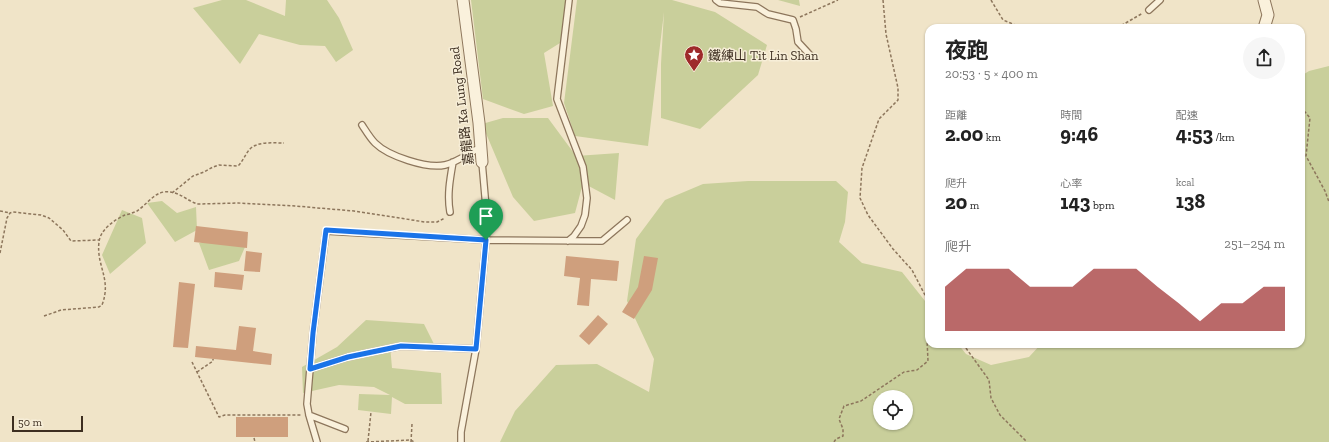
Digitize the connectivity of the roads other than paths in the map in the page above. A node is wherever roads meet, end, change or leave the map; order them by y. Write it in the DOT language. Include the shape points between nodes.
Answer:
graph roads {
  1 [pos="463,0"];
  2 [pos="569,0"];
  3 [pos="716,0"];
  4 [pos="1160,0"];
  5 [pos="1264,0"];
  6 [pos="1149,10"];
  7 [pos="1265,24"];
  8 [pos="812,56"];
  9 [pos="362,126"];
  10 [pos="481,147"];
  11 [pos="453,162"];
  12 [pos="482,162"];
  13 [pos="450,212"];
  14 [pos="627,220"];
  15 [pos="486,240"];
  16 [pos="568,241"];
  17 [pos="476,349"];
  18 [pos="310,369"];
  19 [pos="309,415"];
  20 [pos="345,429"];
  21 [pos="317,442"];
  22 [pos="462,442"];
  1 -- 10 [label="street, 嘉龍路 Ka Lung Road"];
  2 -- 16 [label="lane" via="557,98 583,167 587,198 581,226"];
  3 -- 8 [label="lane" via="720,3 757,7 768,14 793,20 798,42"];
  4 -- 6 [label="lane"];
  5 -- 7 [label="street" via="1268,15"];
  9 -- 11 [label="lane" via="375,144 396,156 420,164 442,165"];
  10 -- 11 [label="lane"];
  10 -- 12 [label="street, 嘉龍路 Ka Lung Road"];
  11 -- 13 [label="lane" via="449,185"];
  12 -- 15 [label="lane, 嘉龍路 Ka Lung Road" via="487,219"];
  14 -- 16 [label="lane" via="602,242"];
  15 -- 16 [label="lane"];
  15 -- 17 [label="lane, 嘉龍路 Ka Lung Road"];
  15 -- 18 [label="lane" via="326,230"];
  17 -- 18 [label="lane" via="401,346 348,357"];
  17 -- 22 [label="lane, 嘉龍路 Ka Lung Road" via="461,432"];
  18 -- 19 [label="lane" via="307,404"];
  19 -- 20 [label="lane"];
  19 -- 21 [label="lane"];
}
